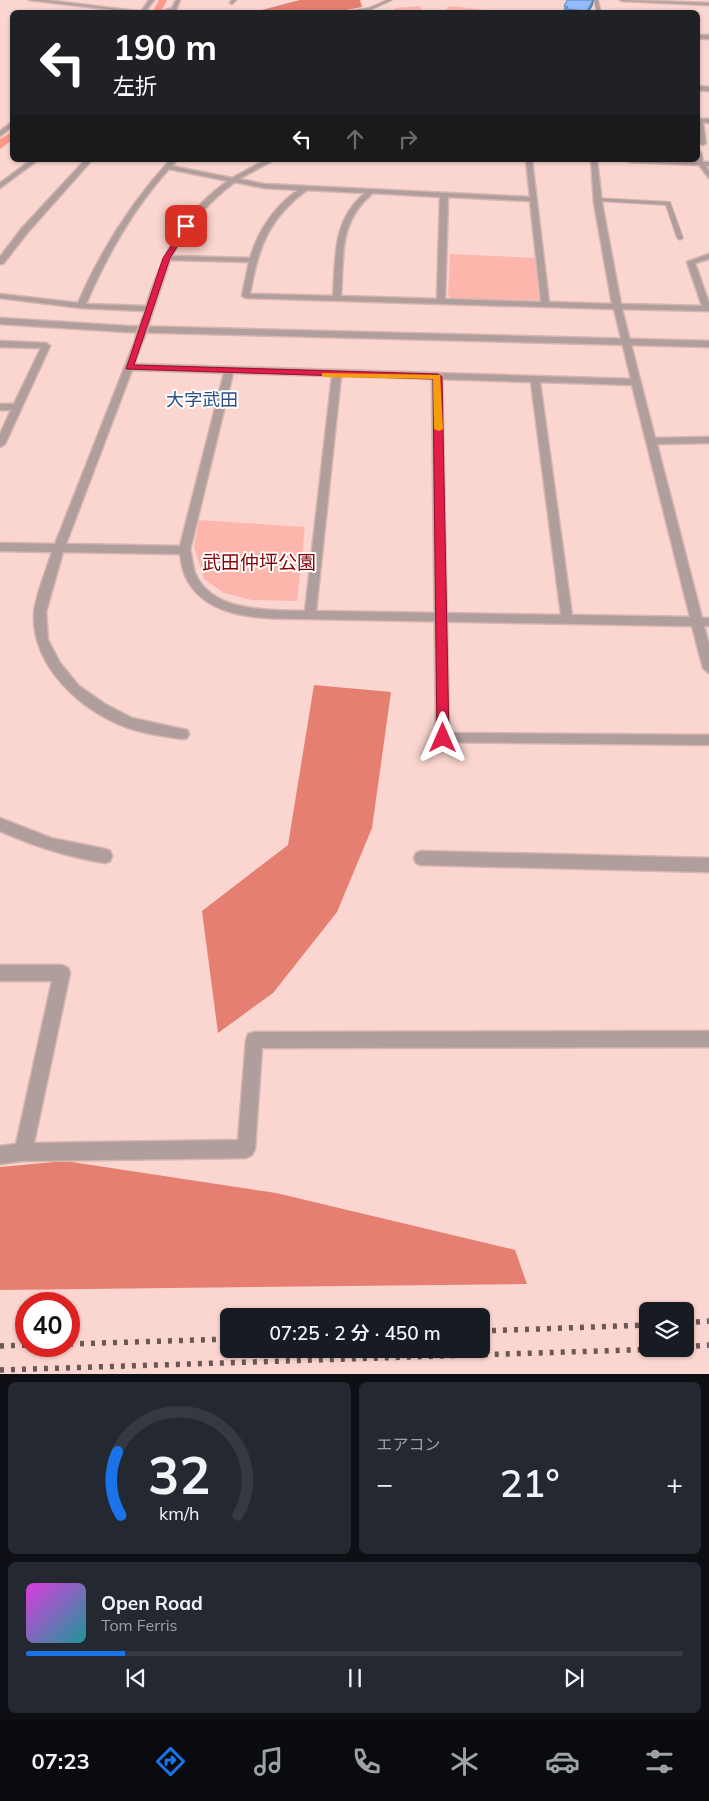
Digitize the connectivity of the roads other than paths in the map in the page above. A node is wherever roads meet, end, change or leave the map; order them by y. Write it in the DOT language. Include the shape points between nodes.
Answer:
graph roads {
  1 [pos="31,0"];
  2 [pos="152,0"];
  3 [pos="178,0"];
  4 [pos="390,0"];
  5 [pos="622,0"];
  6 [pos="654,3"];
  7 [pos="709,4"];
  8 [pos="124,10"];
  9 [pos="144,10"];
  10 [pos="170,10"];
  11 [pos="361,10"];
  12 [pos="709,121"];
  13 [pos="10,126"];
  14 [pos="0,134"];
  15 [pos="703,143"];
  16 [pos="700,160"];
  17 [pos="32,162"];
  18 [pos="87,162"];
  19 [pos="172,162"];
  20 [pos="267,162"];
  21 [pos="529,162"];
  22 [pos="594,162"];
  23 [pos="665,162"];
  24 [pos="701,164"];
  25 [pos="709,164"];
  26 [pos="168,166"];
  27 [pos="709,176"];
  28 [pos="232,181"];
  29 [pos="0,186"];
  30 [pos="305,188"];
  31 [pos="372,191"];
  32 [pos="444,196"];
  33 [pos="534,199"];
  34 [pos="598,200"];
  35 [pos="680,238"];
  36 [pos="709,256"];
  37 [pos="167,258"];
  38 [pos="252,260"];
  39 [pos="0,262"];
  40 [pos="0,296"];
  41 [pos="337,298"];
  42 [pos="441,301"];
  43 [pos="546,305"];
  44 [pos="81,306"];
  45 [pos="617,306"];
  46 [pos="708,309"];
  47 [pos="150,310"];
  48 [pos="0,321"];
  49 [pos="626,342"];
  50 [pos="0,344"];
  51 [pos="709,344"];
  52 [pos="129,367"];
  53 [pos="229,371"];
  54 [pos="336,375"];
  55 [pos="438,377"];
  56 [pos="535,380"];
  57 [pos="635,382"];
  58 [pos="0,406"];
  59 [pos="17,407"];
  60 [pos="709,440"];
  61 [pos="651,441"];
  62 [pos="0,444"];
  63 [pos="0,547"];
  64 [pos="59,548"];
  65 [pos="186,550"];
  66 [pos="310,615"];
  67 [pos="442,618"];
  68 [pos="567,619"];
  69 [pos="703,622"];
  70 [pos="709,668"];
  71 [pos="182,734"];
  72 [pos="709,740"];
  73 [pos="0,824"];
  74 [pos="105,856"];
  75 [pos="421,858"];
  76 [pos="709,865"];
  77 [pos="0,973"];
  78 [pos="709,1039"];
  79 [pos="23,1152"];
  80 [pos="0,1155"];
  1 -- 8 [label="street"];
  2 -- 9 [label="street"];
  3 -- 10 [label="street" via="174,9"];
  4 -- 11 [label="lane"];
  5 -- 6 [label="street"];
  6 -- 7 [label="street"];
  12 -- 15 [label="street" via="700,120"];
  13 -- 14 [label="street"];
  16 -- 24 [label="street"];
  17 -- 29 [label="street"];
  18 -- 39 [label="street" via="24,230"];
  19 -- 26 [label="street"];
  20 -- 28 [label="street"];
  21 -- 33 [label="street"];
  22 -- 34 [label="street"];
  23 -- 24 [label="street"];
  24 -- 25 [label="street"];
  24 -- 27 [label="street"];
  26 -- 28 [label="street"];
  26 -- 44 [label="street" via="98,265"];
  28 -- 30 [label="street"];
  28 -- 37 [label="street" via="212,197 186,226"];
  30 -- 31 [label="street"];
  30 -- 38 [label="street" via="287,200 273,216"];
  31 -- 32 [label="street"];
  31 -- 41 [label="street" via="348,217"];
  32 -- 33 [label="street"];
  32 -- 42 [label="street"];
  33 -- 43 [label="street"];
  34 -- 35 [label="lane" via="668,202"];
  34 -- 45 [label="street"];
  36 -- 46 [label="street" via="691,262"];
  37 -- 38 [label="street"];
  37 -- 47 [label="street"];
  38 -- 41 [label="street" via="246,296"];
  40 -- 44 [label="street"];
  41 -- 42 [label="street"];
  42 -- 43 [label="street"];
  43 -- 45 [label="street"];
  44 -- 47 [label="street"];
  45 -- 46 [label="street"];
  45 -- 49 [label="street"];
  47 -- 52 [label="street, bridge"];
  48 -- 49 [label="street" via="137,329"];
  49 -- 51 [label="street"];
  49 -- 57 [label="street"];
  50 -- 59 [label="street" via="46,346"];
  52 -- 53 [label="street"];
  52 -- 64 [label="street"];
  53 -- 54 [label="street"];
  53 -- 65 [label="street"];
  54 -- 55 [label="street"];
  54 -- 66 [label="street"];
  55 -- 56 [label="street"];
  55 -- 67 [label="street"];
  56 -- 57 [label="street"];
  56 -- 68 [label="street"];
  57 -- 61 [label="street"];
  58 -- 59 [label="street"];
  59 -- 62 [label="street"];
  60 -- 61 [label="street"];
  61 -- 69 [label="street"];
  63 -- 64 [label="street"];
  64 -- 65 [label="street"];
  64 -- 71 [label="street" via="40,612 42,640 55,666 75,690 100,708 129,723"];
  65 -- 66 [label="street" via="186,566 192,580 204,594 223,606 248,613"];
  66 -- 67 [label="street"];
  67 -- 68 [label="street"];
  67 -- 72 [label="street" via="443,738"];
  68 -- 69 [label="street"];
  69 -- 70 [label="street"];
  73 -- 74 [label="street" via="33,840 67,851"];
  75 -- 76 [label="street"];
  77 -- 79 [label="street" via="62,973"];
  78 -- 79 [label="street" via="254,1040 246,1149"];
  79 -- 80 [label="street"];
}
